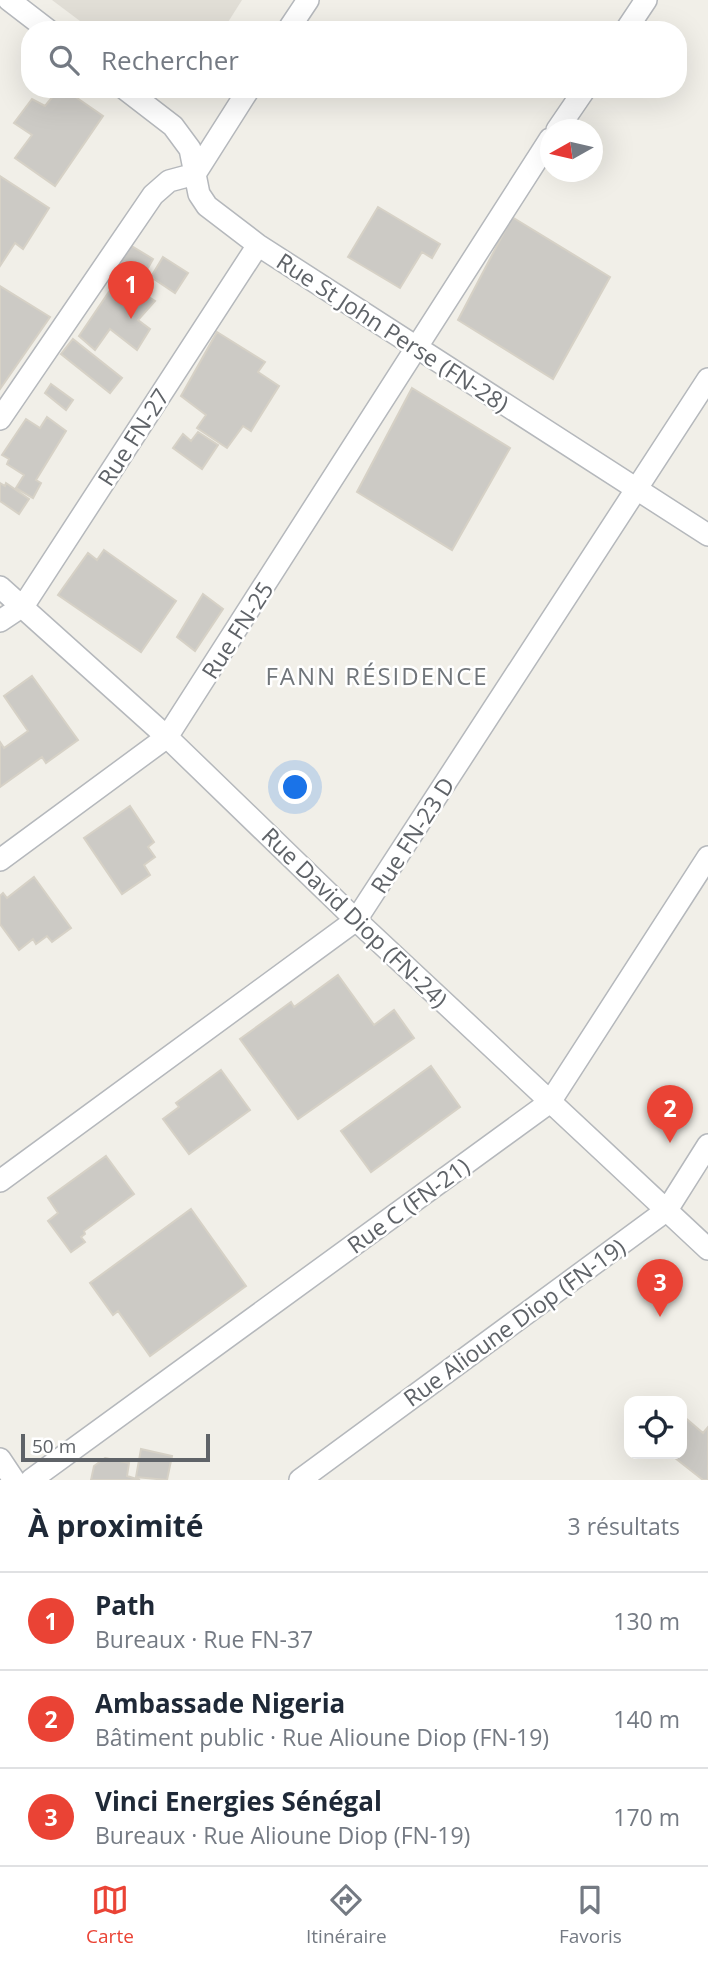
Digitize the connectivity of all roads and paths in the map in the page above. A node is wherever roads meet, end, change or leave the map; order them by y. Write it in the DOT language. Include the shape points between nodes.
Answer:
graph roads {
  1 [pos="9,0"];
  2 [pos="307,0"];
  3 [pos="646,0"];
  4 [pos="36,21"];
  5 [pos="294,21"];
  6 [pos="632,21"];
  7 [pos="137,98"];
  8 [pos="244,98"];
  9 [pos="579,98"];
  10 [pos="565,119"];
  11 [pos="540,155"];
  12 [pos="195,174"];
  13 [pos="258,246"];
  14 [pos="418,348"];
  15 [pos="708,379"];
  16 [pos="0,419"];
  17 [pos="637,489"];
  18 [pos="708,535"];
  19 [pos="0,587"];
  20 [pos="24,605"];
  21 [pos="0,621"];
  22 [pos="167,737"];
  23 [pos="708,857"];
  24 [pos="0,860"];
  25 [pos="356,920"];
  26 [pos="550,1102"];
  27 [pos="708,1145"];
  28 [pos="0,1181"];
  29 [pos="667,1210"];
  30 [pos="708,1249"];
  31 [pos="0,1459"];
  32 [pos="14,1480"];
  33 [pos="31,1480"];
  34 [pos="300,1480"];
  1 -- 4 [label="street"];
  2 -- 5 [label="street"];
  3 -- 6 [label="street"];
  7 -- 12 [label="street, Rue St John Perse (FN-28)" via="173,126 190,149"];
  8 -- 12 [label="street"];
  9 -- 10 [label="street"];
  11 -- 14 [label="street, Rue FN-25"];
  12 -- 13 [label="street, Rue St John Perse (FN-28)" via="207,206"];
  12 -- 16 [label="street" via="169,181 153,195"];
  13 -- 14 [label="street, Rue St John Perse (FN-28)"];
  13 -- 20 [label="street, Rue FN-27"];
  14 -- 17 [label="street, Rue St John Perse (FN-28)"];
  14 -- 22 [label="street, Rue FN-25"];
  15 -- 17 [label="street, Rue FN-23 D"];
  17 -- 18 [label="street, Rue St John Perse (FN-28)"];
  17 -- 25 [label="street, Rue FN-23 D"];
  19 -- 20 [label="street, Rue David Diop (FN-24)"];
  20 -- 21 [label="street, Rue FN-27"];
  20 -- 22 [label="street, Rue David Diop (FN-24)"];
  22 -- 24 [label="street, Rue FN-25"];
  22 -- 25 [label="street, Rue David Diop (FN-24)"];
  23 -- 26 [label="street, Rue C (FN-21)"];
  25 -- 26 [label="street, Rue David Diop (FN-24)"];
  25 -- 28 [label="street, Rue FN-23 D"];
  26 -- 29 [label="street, Rue David Diop (FN-24)"];
  26 -- 33 [label="street, Rue C (FN-21)"];
  27 -- 29 [label="street, Rue Alioune Diop (FN-19)"];
  29 -- 30 [label="street, Rue David Diop (FN-24)"];
  29 -- 34 [label="street, Rue Alioune Diop (FN-19)"];
  31 -- 32 [label="street"];
}
